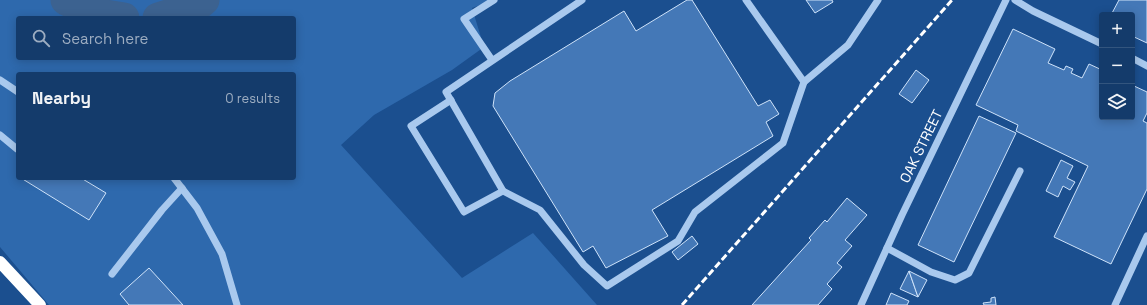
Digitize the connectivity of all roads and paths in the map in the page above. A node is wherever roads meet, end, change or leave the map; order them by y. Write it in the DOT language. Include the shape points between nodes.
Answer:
graph roads {
  1 [pos="494,0"];
  2 [pos="582,0"];
  3 [pos="746,0"];
  4 [pos="878,0"];
  5 [pos="1006,0"];
  6 [pos="1015,0"];
  7 [pos="1099,43"];
  8 [pos="492,60"];
  9 [pos="1135,60"];
  10 [pos="1147,66"];
  11 [pos="0,80"];
  12 [pos="804,82"];
  13 [pos="16,91"];
  14 [pos="451,100"];
  15 [pos="0,135"];
  16 [pos="16,148"];
  17 [pos="1020,171"];
  18 [pos="176,180"];
  19 [pos="182,188"];
  20 [pos="503,191"];
  21 [pos="1147,236"];
  22 [pos="887,248"];
  23 [pos="0,262"];
  24 [pos="112,274"];
  25 [pos="40,305"];
  26 [pos="237,305"];
  27 [pos="861,305"];
  28 [pos="1115,305"];
  1 -- 8 [label="street" via="464,19"];
  2 -- 8 [label="street"];
  3 -- 12 [label="street"];
  4 -- 12 [label="street" via="848,45"];
  5 -- 22 [label="street, OAK STREET"];
  6 -- 7 [label="street"];
  8 -- 14 [label="street" via="446,92"];
  9 -- 10 [label="street"];
  11 -- 13 [label="street"];
  12 -- 20 [label="street" via="783,143 695,212 678,242 608,286 584,265 540,210"];
  14 -- 20 [label="street"];
  14 -- 20 [label="street" via="411,126 464,212"];
  15 -- 16 [label="street"];
  17 -- 22 [label="street" via="969,273 955,280 931,272"];
  18 -- 19 [label="street"];
  19 -- 24 [label="street"];
  19 -- 26 [label="street" via="197,208 222,254"];
  21 -- 28 [label="street"];
  22 -- 27 [label="street, OAK STREET"];
  23 -- 25 [label="highway"];
}
